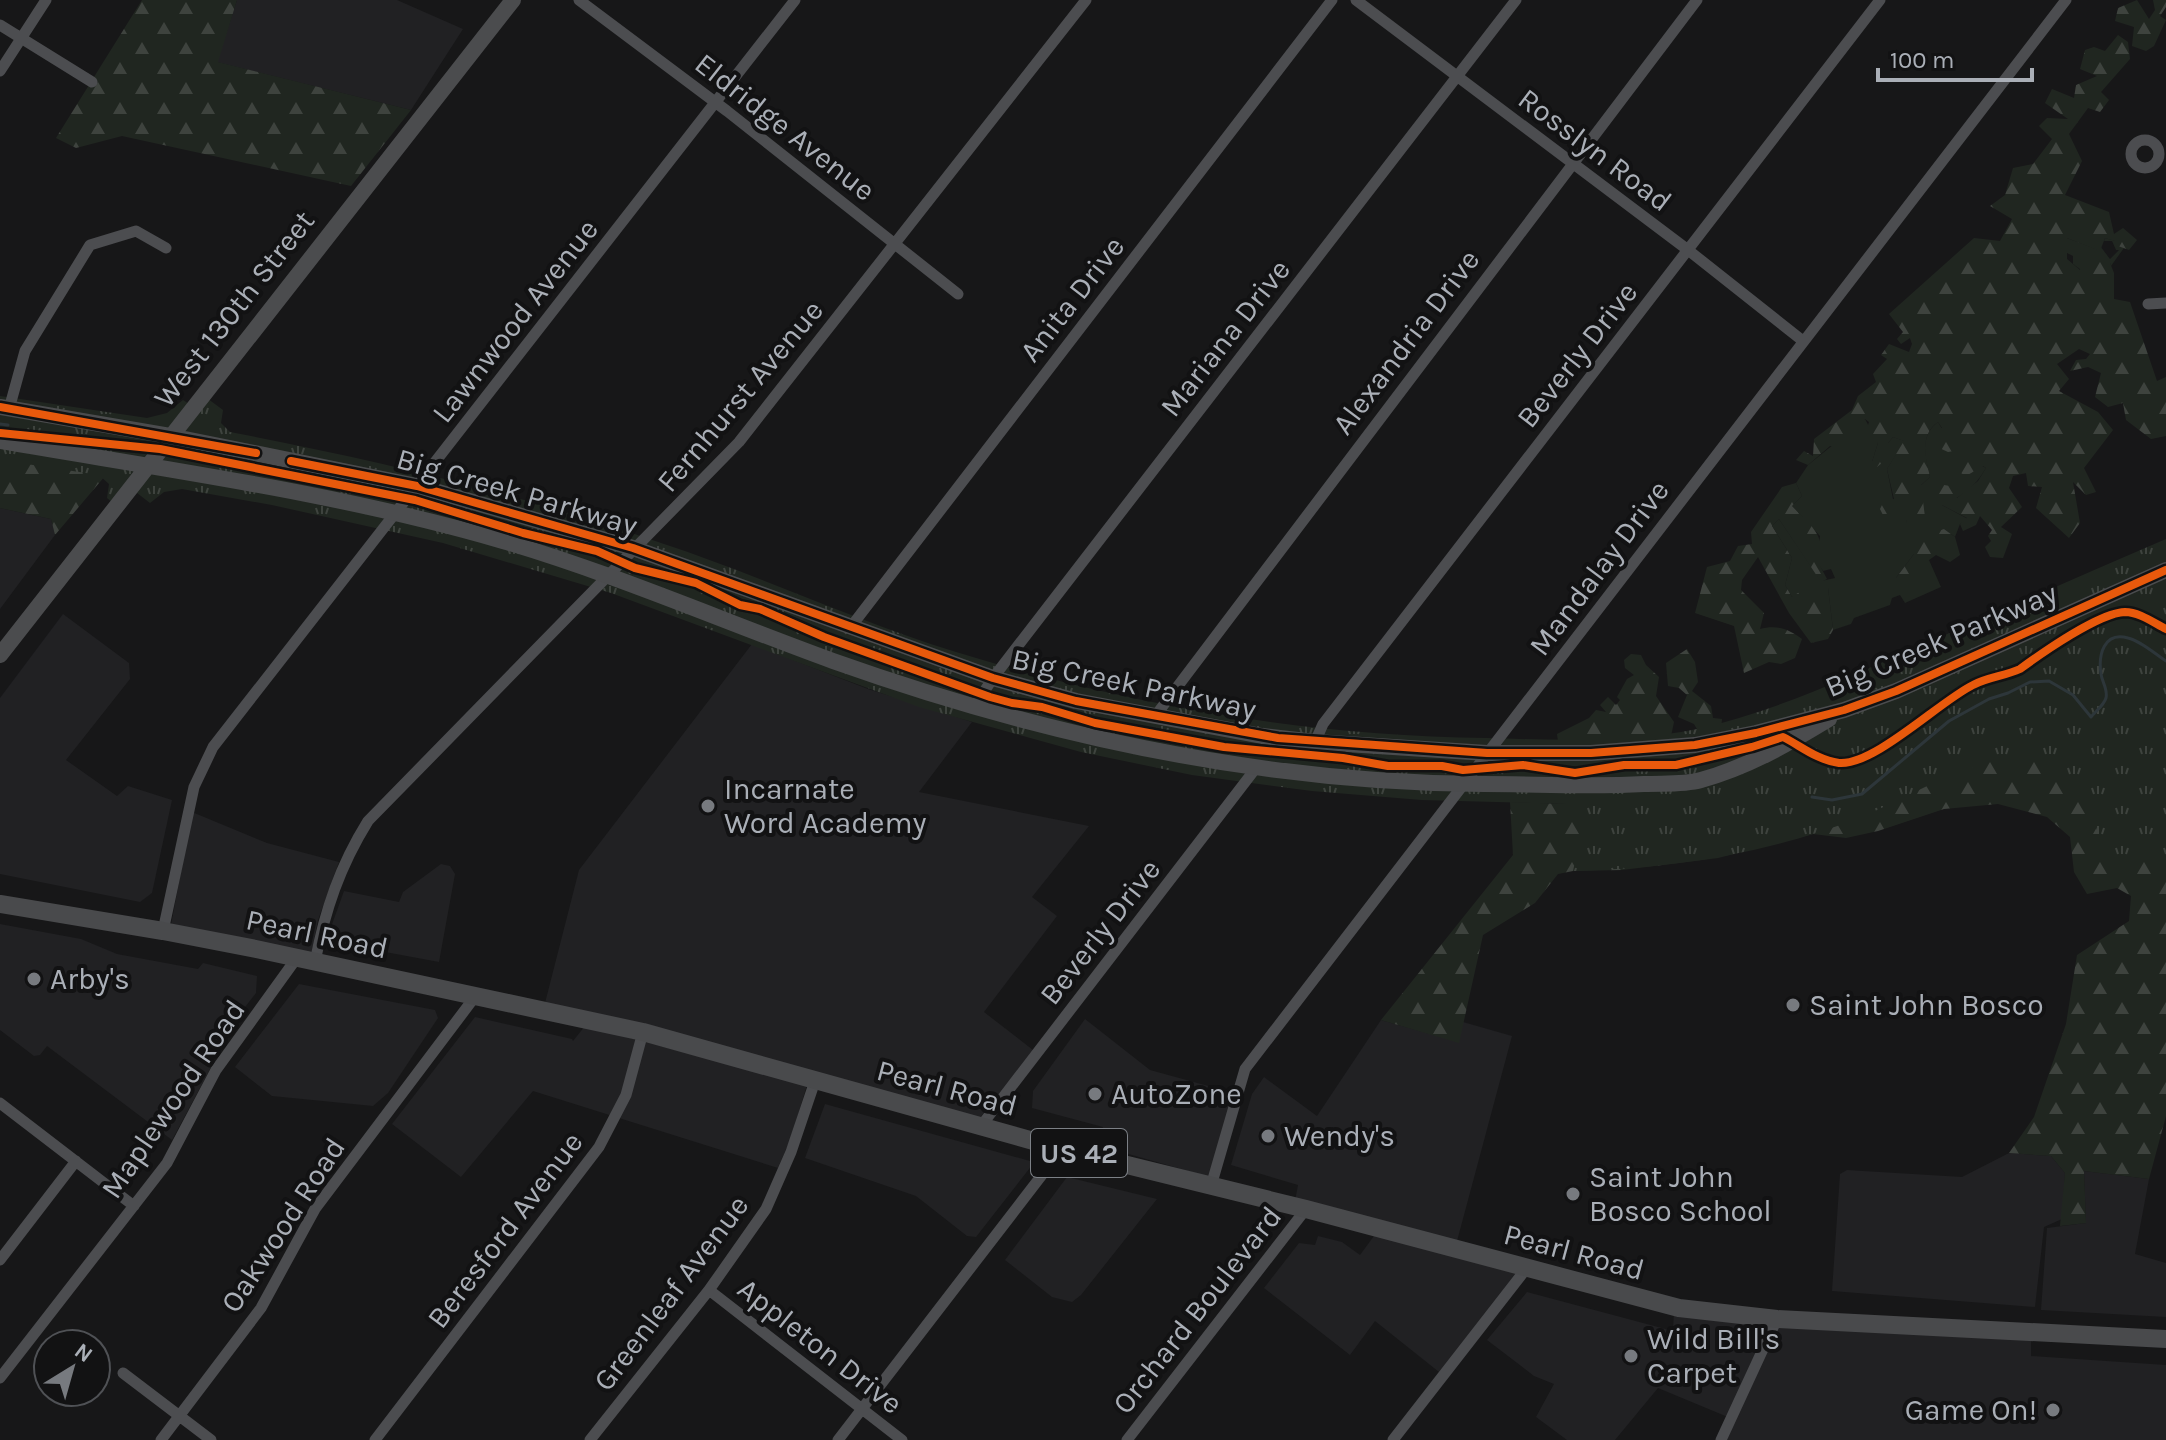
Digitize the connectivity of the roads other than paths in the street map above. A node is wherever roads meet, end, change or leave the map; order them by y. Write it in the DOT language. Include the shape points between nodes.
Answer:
graph roads {
  1 [pos="46,0"];
  2 [pos="513,0"];
  3 [pos="579,0"];
  4 [pos="795,0"];
  5 [pos="1086,0"];
  6 [pos="1332,0"];
  7 [pos="1356,0"];
  8 [pos="1516,0"];
  9 [pos="1697,0"];
  10 [pos="1880,0"];
  11 [pos="2066,0"];
  12 [pos="0,25"];
  13 [pos="21,39"];
  14 [pos="0,71"];
  15 [pos="1457,76"];
  16 [pos="92,82"];
  17 [pos="714,102"];
  18 [pos="2166,133"];
  19 [pos="2155,144"];
  20 [pos="1571,162"];
  21 [pos="897,244"];
  22 [pos="166,248"];
  23 [pos="1688,250"];
  24 [pos="958,294"];
  25 [pos="2166,303"];
  26 [pos="2148,304"];
  27 [pos="1803,341"];
  28 [pos="5,408"];
  29 [pos="170,436"];
  30 [pos="0,441"];
  31 [pos="146,466"];
  32 [pos="417,486"];
  33 [pos="396,513"];
  34 [pos="633,548"];
  35 [pos="2166,570"];
  36 [pos="607,577"];
  37 [pos="850,628"];
  38 [pos="0,655"];
  39 [pos="993,678"];
  40 [pos="974,707"];
  41 [pos="1844,710"];
  42 [pos="1156,715"];
  43 [pos="1756,733"];
  44 [pos="1315,742"];
  45 [pos="1487,753"];
  46 [pos="1766,757"];
  47 [pos="1256,768"];
  48 [pos="1462,785"];
  49 [pos="0,904"];
  50 [pos="163,931"];
  51 [pos="296,959"];
  52 [pos="315,962"];
  53 [pos="474,998"];
  54 [pos="643,1032"];
  55 [pos="815,1081"];
  56 [pos="0,1103"];
  57 [pos="981,1126"];
  58 [pos="1062,1149"];
  59 [pos="76,1161"];
  60 [pos="1211,1186"];
  61 [pos="134,1206"];
  62 [pos="1306,1209"];
  63 [pos="0,1260"];
  64 [pos="1526,1269"];
  65 [pos="709,1290"];
  66 [pos="1777,1319"];
  67 [pos="2166,1339"];
  68 [pos="123,1373"];
  69 [pos="0,1378"];
  70 [pos="862,1409"];
  71 [pos="179,1416"];
  72 [pos="161,1440"];
  73 [pos="211,1440"];
  74 [pos="375,1440"];
  75 [pos="590,1440"];
  76 [pos="838,1440"];
  77 [pos="902,1440"];
  78 [pos="1127,1440"];
  79 [pos="1393,1440"];
  80 [pos="1721,1440"];
  1 -- 13 [label="street"];
  2 -- 29 [label="street, West 130th Street"];
  3 -- 17 [label="street, Eldridge Avenue"];
  4 -- 17 [label="street, Lawnwood Avenue"];
  5 -- 21 [label="street, Fernhurst Avenue"];
  6 -- 37 [label="street, Anita Drive"];
  7 -- 15 [label="street, Rosslyn Road"];
  8 -- 15 [label="street, Mariana Drive"];
  9 -- 20 [label="street, Alexandria Drive"];
  10 -- 23 [label="street, Beverly Drive"];
  11 -- 27 [label="street, Mandalay Drive"];
  12 -- 13 [label="street"];
  13 -- 14 [label="street"];
  13 -- 16 [label="street"];
  15 -- 20 [label="street, Rosslyn Road"];
  15 -- 39 [label="street, Mariana Drive"];
  17 -- 21 [label="street, Eldridge Avenue"];
  17 -- 32 [label="street, Lawnwood Avenue"];
  18 -- 19 [label="street"];
  20 -- 23 [label="street, Rosslyn Road"];
  20 -- 42 [label="street, Alexandria Drive"];
  21 -- 24 [label="street, Eldridge Avenue"];
  21 -- 34 [label="street, Fernhurst Avenue" via="739,442"];
  22 -- 28 [label="street" via="136,231 90,245 25,351"];
  23 -- 27 [label="street, Rosslyn Road"];
  23 -- 44 [label="street, Beverly Drive" via="1321,727"];
  25 -- 26 [label="street"];
  27 -- 45 [label="street, Mandalay Drive"];
  28 -- 29 [label="street, Big Creek Parkway"];
  29 -- 31 [label="street, West 130th Street"];
  29 -- 32 [label="street, Big Creek Parkway"];
  30 -- 31 [label="street, Big Creek Parkway"];
  31 -- 33 [label="street, Big Creek Parkway"];
  31 -- 38 [label="street, West 130th Street"];
  32 -- 33 [label="street, Lawnwood Avenue"];
  32 -- 34 [label="street, Big Creek Parkway"];
  33 -- 36 [label="street, Big Creek Parkway"];
  33 -- 50 [label="street, Lawnwood Avenue" via="213,747 194,787"];
  34 -- 36 [label="street, Fernhurst Avenue"];
  34 -- 37 [label="street, Big Creek Parkway"];
  35 -- 41 [label="street, Big Creek Parkway"];
  36 -- 40 [label="street, Big Creek Parkway"];
  36 -- 52 [label="street, Fernhurst Avenue" via="368,821 347,855"];
  37 -- 39 [label="street, Big Creek Parkway"];
  39 -- 40 [label="street, Mariana Drive"];
  39 -- 42 [label="street, Big Creek Parkway" via="1076,701"];
  40 -- 47 [label="street, Big Creek Parkway" via="1138,748"];
  41 -- 43 [label="street, Big Creek Parkway"];
  41 -- 46 [label="street, Big Creek Parkway"];
  42 -- 44 [label="street, Big Creek Parkway"];
  43 -- 45 [label="street, Big Creek Parkway" via="1621,751"];
  43 -- 46 [label="street"];
  44 -- 45 [label="street, Big Creek Parkway"];
  45 -- 48 [label="street, Mandalay Drive"];
  46 -- 48 [label="street, Big Creek Parkway" via="1697,781 1587,787"];
  47 -- 48 [label="street, Big Creek Parkway"];
  47 -- 57 [label="street, Beverly Drive"];
  48 -- 60 [label="street, Mandalay Drive" via="1245,1069"];
  49 -- 50 [label="main road, Pearl Road / US 42"];
  50 -- 51 [label="main road, Pearl Road / US 42"];
  51 -- 52 [label="main road, Pearl Road / US 42"];
  51 -- 61 [label="street, Maplewood Road" via="216,1070 167,1163"];
  52 -- 53 [label="main road, Pearl Road / US 42"];
  53 -- 54 [label="main road, Pearl Road / US 42"];
  53 -- 71 [label="street, Oakwood Road" via="315,1209 261,1308"];
  54 -- 55 [label="main road, Pearl Road / US 42"];
  54 -- 74 [label="street, Beresford Avenue" via="626,1095 599,1147"];
  55 -- 57 [label="main road, Pearl Road / US 42"];
  55 -- 65 [label="street, Greenleaf Avenue" via="766,1209"];
  56 -- 59 [label="street"];
  57 -- 58 [label="main road, Pearl Road / US 42"];
  58 -- 60 [label="main road, Pearl Road / US 42"];
  58 -- 70 [label="street"];
  59 -- 61 [label="street"];
  59 -- 63 [label="street"];
  60 -- 62 [label="main road, Pearl Road / US 42"];
  61 -- 69 [label="street, Maplewood Road"];
  62 -- 64 [label="main road, Pearl Road / US 42"];
  62 -- 78 [label="street, Orchard Boulevard"];
  64 -- 66 [label="main road, Pearl Road / US 42" via="1679,1308"];
  64 -- 79 [label="street"];
  65 -- 70 [label="street, Appleton Drive"];
  65 -- 75 [label="street, Greenleaf Avenue"];
  66 -- 67 [label="main road, Pearl Road / US 42"];
  66 -- 80 [label="street"];
  68 -- 71 [label="street"];
  70 -- 76 [label="street"];
  70 -- 77 [label="street, Appleton Drive"];
  71 -- 72 [label="street, Oakwood Road"];
  71 -- 73 [label="street"];
}
